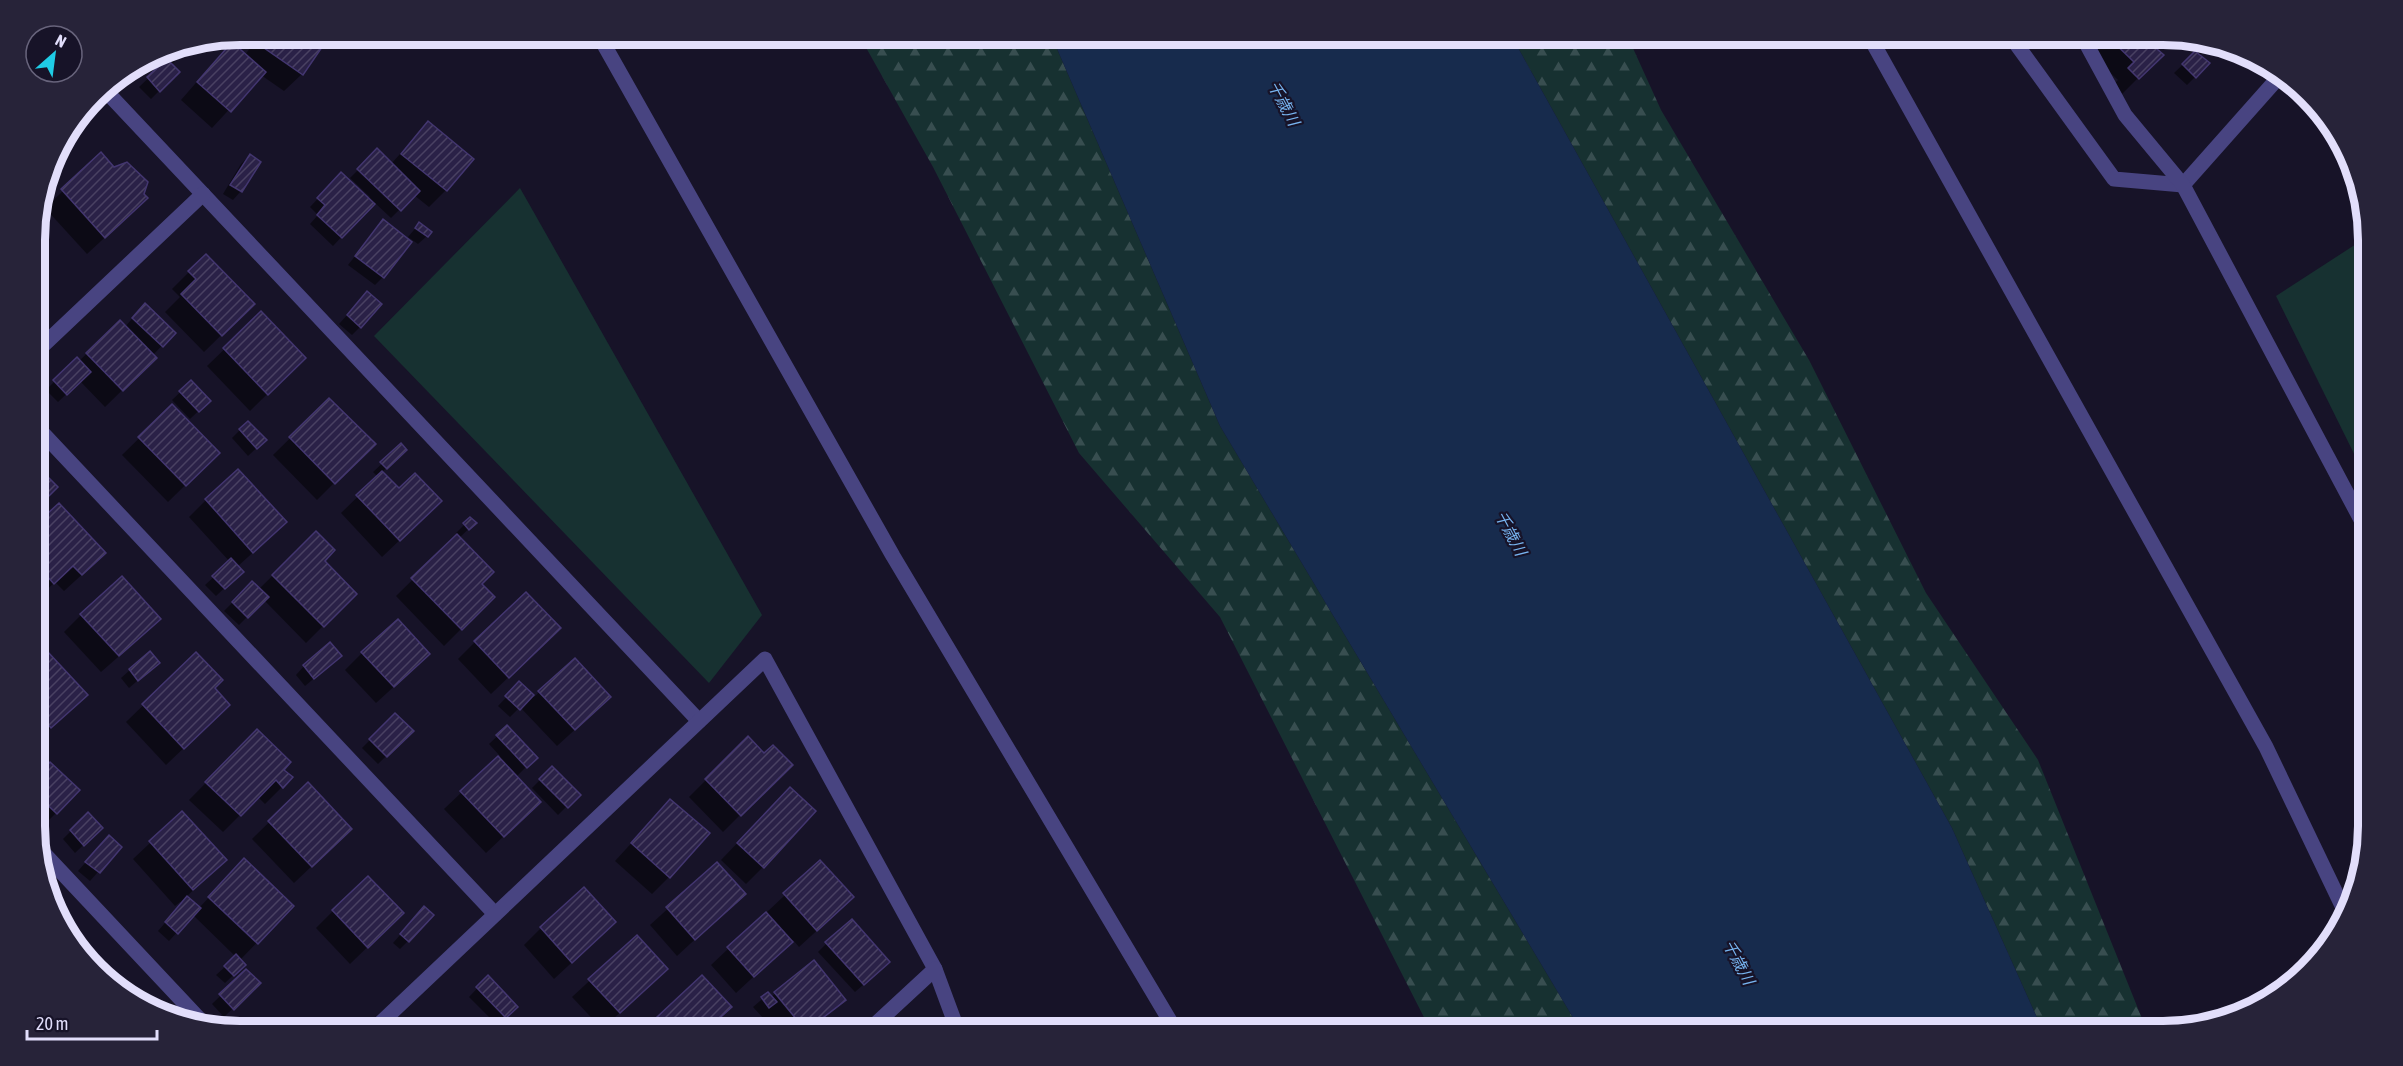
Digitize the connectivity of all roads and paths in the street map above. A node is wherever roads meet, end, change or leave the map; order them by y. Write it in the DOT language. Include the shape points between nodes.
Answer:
graph roads {
  1 [pos="604,45"];
  2 [pos="1874,45"];
  3 [pos="2016,45"];
  4 [pos="2087,45"];
  5 [pos="2275,81"];
  6 [pos="109,95"];
  7 [pos="2183,185"];
  8 [pos="203,194"];
  9 [pos="45,344"];
  10 [pos="45,436"];
  11 [pos="2358,514"];
  12 [pos="699,721"];
  13 [pos="48,858"];
  14 [pos="2341,904"];
  15 [pos="495,915"];
  16 [pos="935,969"];
  17 [pos="197,1016"];
  18 [pos="383,1021"];
  19 [pos="879,1021"];
  20 [pos="954,1021"];
  21 [pos="1170,1021"];
  1 -- 21 [label="street" via="893,556"];
  2 -- 14 [label="street" via="2266,747"];
  3 -- 7 [label="street" via="2114,180"];
  4 -- 7 [label="street" via="2124,115"];
  5 -- 7 [label="street"];
  6 -- 8 [label="street"];
  7 -- 11 [label="street"];
  8 -- 9 [label="street"];
  8 -- 12 [label="street"];
  10 -- 15 [label="street"];
  12 -- 15 [label="street"];
  12 -- 16 [label="street" via="765,659"];
  13 -- 17 [label="street"];
  15 -- 18 [label="street"];
  16 -- 19 [label="street"];
  16 -- 20 [label="street"];
}
